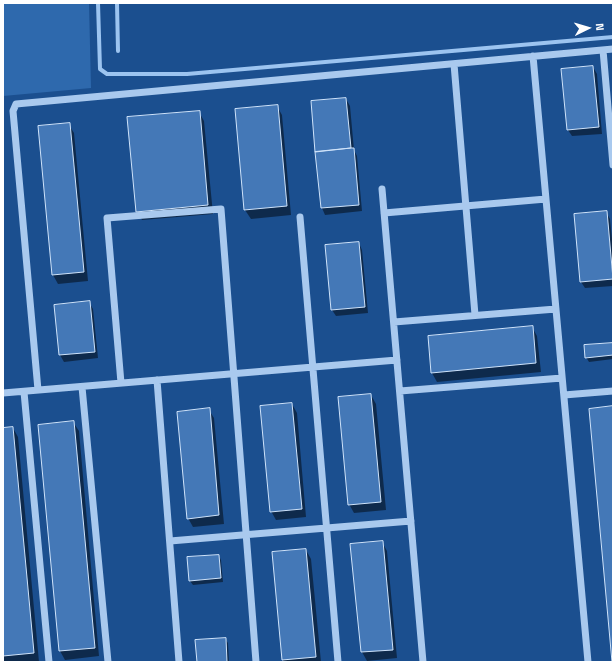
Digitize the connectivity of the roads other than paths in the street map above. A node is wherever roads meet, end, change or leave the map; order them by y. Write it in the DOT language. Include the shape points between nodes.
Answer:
graph roads {
  1 [pos="613,49"];
  2 [pos="603,50"];
  3 [pos="533,56"];
  4 [pos="454,64"];
  5 [pos="613,165"];
  6 [pos="382,189"];
  7 [pos="546,199"];
  8 [pos="466,206"];
  9 [pos="384,213"];
  10 [pos="300,217"];
  11 [pos="556,309"];
  12 [pos="475,315"];
  13 [pos="394,322"];
  14 [pos="397,360"];
  15 [pos="313,367"];
  16 [pos="234,374"];
  17 [pos="562,378"];
  18 [pos="157,380"];
  19 [pos="121,383"];
  20 [pos="82,387"];
  21 [pos="38,390"];
  22 [pos="400,391"];
  23 [pos="613,391"];
  24 [pos="24,392"];
  25 [pos="3,393"];
  26 [pos="564,395"];
  27 [pos="410,520"];
  28 [pos="327,528"];
  29 [pos="246,535"];
  30 [pos="170,541"];
  31 [pos="49,662"];
  32 [pos="108,662"];
  33 [pos="179,662"];
  34 [pos="256,662"];
  35 [pos="338,662"];
  36 [pos="423,662"];
  37 [pos="588,662"];
  1 -- 2 [label="lane"];
  2 -- 3 [label="lane"];
  2 -- 5 [label="lane"];
  3 -- 4 [label="lane"];
  3 -- 7 [label="lane"];
  4 -- 8 [label="lane"];
  4 -- 21 [label="lane" via="16,104 13,111"];
  6 -- 9 [label="lane"];
  7 -- 8 [label="lane"];
  7 -- 11 [label="lane"];
  8 -- 9 [label="lane"];
  8 -- 12 [label="lane"];
  9 -- 13 [label="lane"];
  10 -- 15 [label="lane"];
  11 -- 12 [label="lane"];
  11 -- 17 [label="lane"];
  12 -- 13 [label="lane"];
  13 -- 14 [label="lane"];
  14 -- 15 [label="lane"];
  14 -- 22 [label="lane"];
  15 -- 16 [label="lane"];
  15 -- 28 [label="lane"];
  16 -- 18 [label="lane"];
  16 -- 19 [label="lane" via="221,209 107,218"];
  16 -- 29 [label="lane"];
  17 -- 22 [label="lane"];
  17 -- 26 [label="lane"];
  18 -- 19 [label="lane"];
  18 -- 30 [label="lane"];
  19 -- 20 [label="lane"];
  20 -- 21 [label="lane"];
  20 -- 32 [label="lane"];
  21 -- 24 [label="lane"];
  22 -- 27 [label="lane"];
  23 -- 26 [label="lane"];
  24 -- 25 [label="lane"];
  24 -- 31 [label="lane"];
  26 -- 37 [label="lane"];
  27 -- 28 [label="lane"];
  27 -- 36 [label="lane"];
  28 -- 29 [label="lane"];
  28 -- 35 [label="lane"];
  29 -- 30 [label="lane"];
  29 -- 34 [label="lane"];
  30 -- 33 [label="lane"];
}
